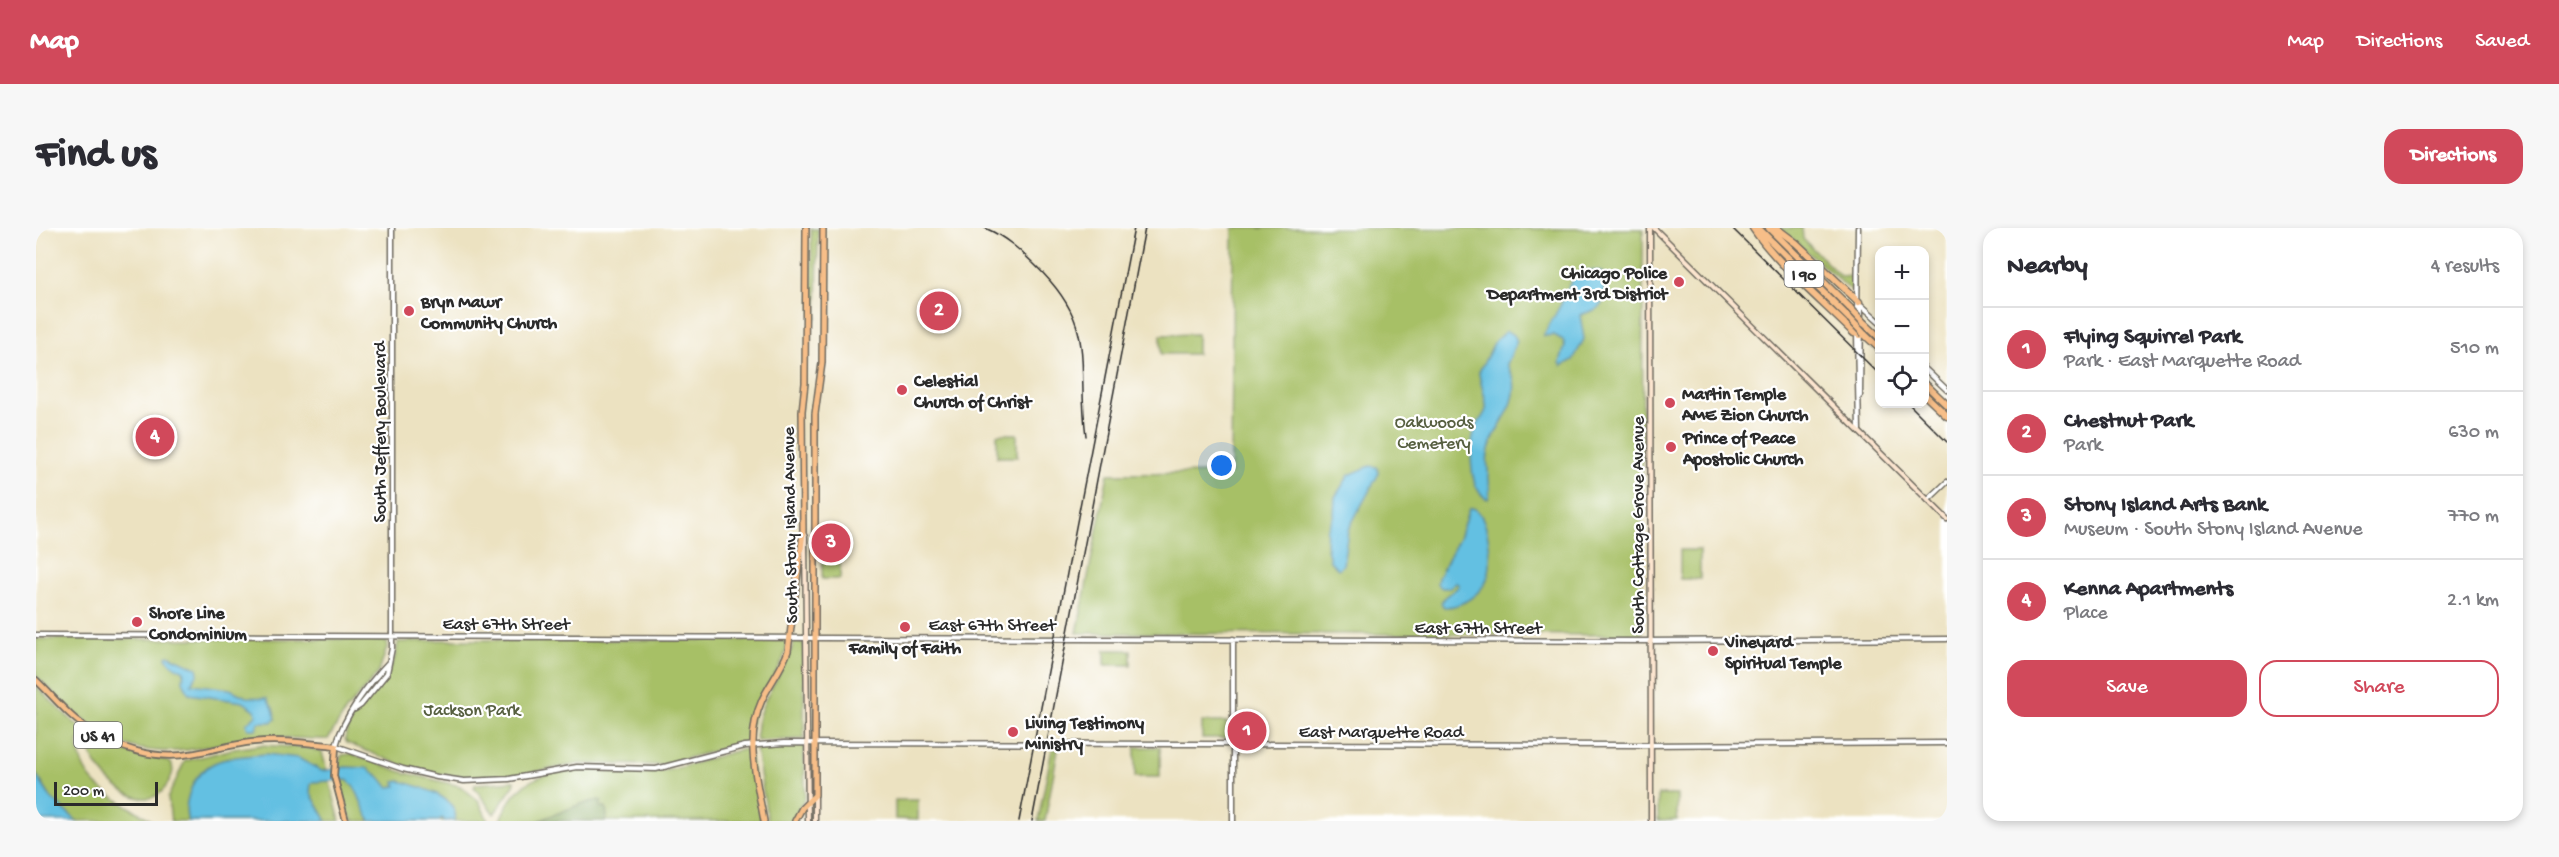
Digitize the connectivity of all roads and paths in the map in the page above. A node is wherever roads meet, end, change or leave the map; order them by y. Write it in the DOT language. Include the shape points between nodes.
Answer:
graph roads {
  1 [pos="392,228"];
  2 [pos="806,228"];
  3 [pos="823,228"];
  4 [pos="1652,228"];
  5 [pos="1773,228"];
  6 [pos="1858,228"];
  7 [pos="1756,229"];
  8 [pos="1859,302"];
  9 [pos="1875,317"];
  10 [pos="1875,333"];
  11 [pos="1861,335"];
  12 [pos="1875,345"];
  13 [pos="1929,373"];
  14 [pos="1929,388"];
  15 [pos="1947,390"];
  16 [pos="1929,399"];
  17 [pos="1947,405"];
  18 [pos="1947,416"];
  19 [pos="1859,431"];
  20 [pos="1947,482"];
  21 [pos="1928,500"];
  22 [pos="1947,519"];
  23 [pos="803,532"];
  24 [pos="36,635"];
  25 [pos="393,636"];
  26 [pos="791,637"];
  27 [pos="806,637"];
  28 [pos="814,637"];
  29 [pos="1233,639"];
  30 [pos="1947,639"];
  31 [pos="1651,641"];
  32 [pos="36,680"];
  33 [pos="807,742"];
  34 [pos="814,743"];
  35 [pos="1233,743"];
  36 [pos="1947,743"];
  37 [pos="752,745"];
  38 [pos="1651,745"];
  39 [pos="336,746"];
  40 [pos="815,795"];
  41 [pos="807,803"];
  42 [pos="346,821"];
  43 [pos="764,821"];
  44 [pos="795,821"];
  45 [pos="808,821"];
  46 [pos="815,821"];
  47 [pos="1233,821"];
  48 [pos="1651,821"];
  1 -- 25 [label="street, South Jeffery Boulevard"];
  2 -- 23 [label="highway, South Stony Island Avenue"];
  3 -- 28 [label="highway, South Stony Island Avenue" via="822,363 815,414"];
  4 -- 19 [label="main road"];
  4 -- 31 [label="main road, South Cottage Grove Avenue"];
  5 -- 8 [label="highway" via="1796,243"];
  5 -- 10 [label="highway, I 90, bridge"];
  6 -- 8 [label="street"];
  7 -- 11 [label="highway, I 90, bridge" via="1850,319"];
  7 -- 11 [label="highway" via="1763,242"];
  8 -- 9 [label="street"];
  8 -- 11 [label="street"];
  11 -- 12 [label="highway, I 90"];
  11 -- 19 [label="street"];
  13 -- 15 [label="street"];
  14 -- 17 [label="highway"];
  16 -- 18 [label="highway"];
  19 -- 21 [label="main road"];
  20 -- 21 [label="street"];
  21 -- 22 [label="main road"];
  23 -- 26 [label="highway"];
  23 -- 27 [label="main road, South Stony Island Avenue"];
  24 -- 25 [label="street, East 67th Street"];
  25 -- 26 [label="street, East 67th Street"];
  25 -- 39 [label="street, South Jeffery Boulevard" via="389,662 357,702"];
  26 -- 27 [label="street, East 67th Street"];
  26 -- 37 [label="highway" via="784,663 758,711"];
  27 -- 28 [label="street, East 67th Street"];
  27 -- 33 [label="main road, South Stony Island Avenue"];
  28 -- 29 [label="street, East 67th Street"];
  28 -- 34 [label="highway, South Stony Island Avenue"];
  29 -- 31 [label="street, East 67th Street"];
  29 -- 35 [label="street"];
  30 -- 31 [label="street, East 67th Street"];
  31 -- 38 [label="main road, South Cottage Grove Avenue"];
  32 -- 39 [label="main road, US 41" via="89,730 144,753 178,756 256,742"];
  33 -- 34 [label="street, East Marquette Road"];
  33 -- 37 [label="street, East Marquette Road"];
  33 -- 41 [label="main road, South Stony Island Avenue"];
  34 -- 35 [label="street, East Marquette Road"];
  34 -- 40 [label="highway, South Stony Island Avenue"];
  35 -- 38 [label="street, East Marquette Road"];
  35 -- 47 [label="street"];
  36 -- 38 [label="street, East Marquette Road"];
  37 -- 39 [label="street, East Marquette Road" via="665,768 577,767 474,781 422,774"];
  37 -- 43 [label="highway"];
  38 -- 48 [label="main road, South Cottage Grove Avenue"];
  39 -- 42 [label="main road" via="333,767"];
  40 -- 41 [label="highway"];
  40 -- 46 [label="main road, South Stony Island Avenue"];
  41 -- 44 [label="highway"];
  41 -- 45 [label="main road, South Stony Island Avenue"];
}
